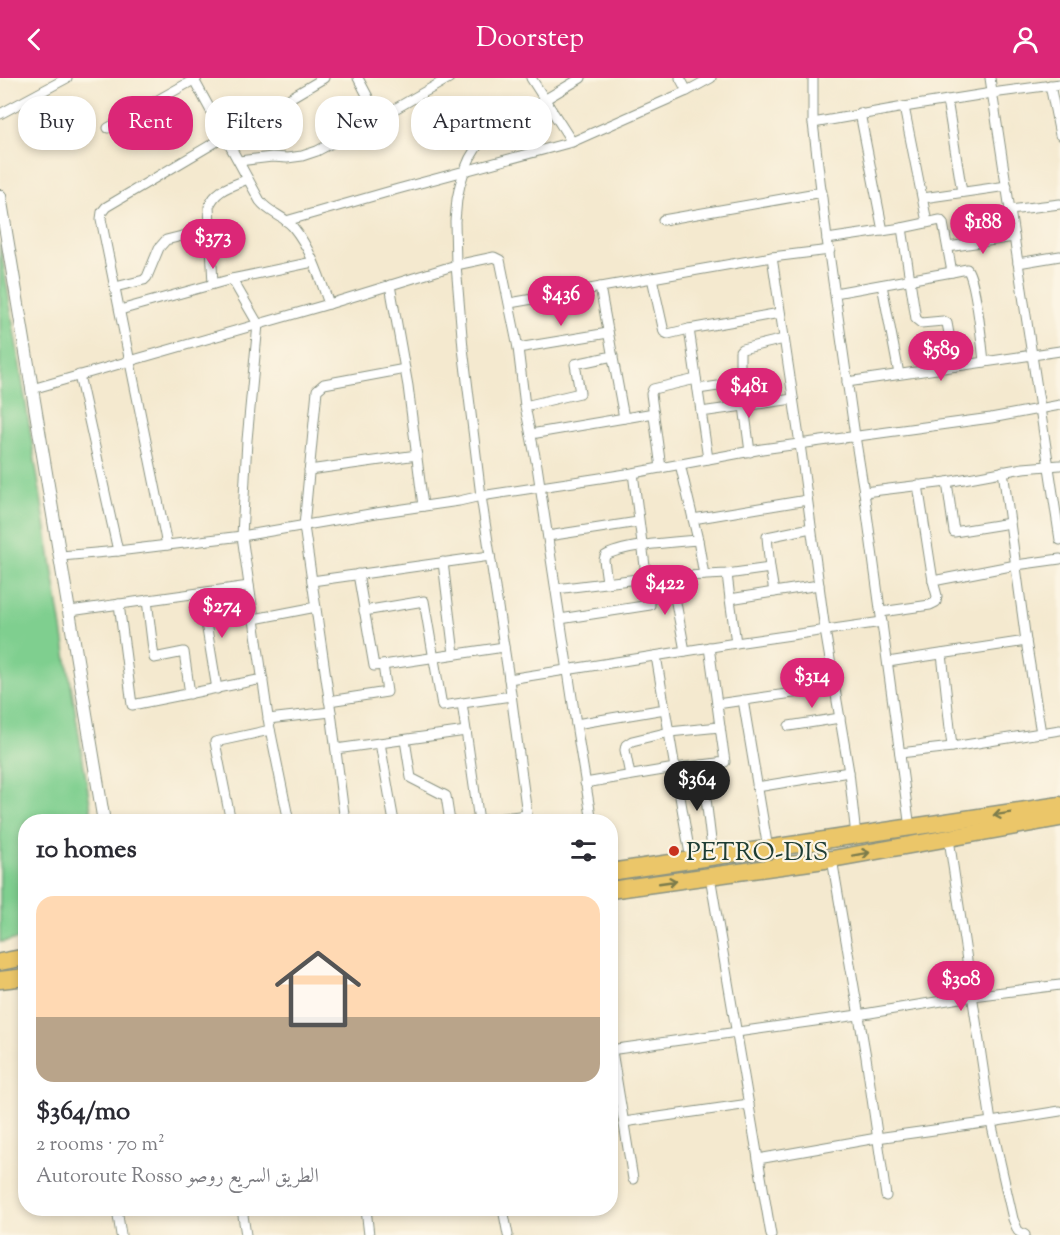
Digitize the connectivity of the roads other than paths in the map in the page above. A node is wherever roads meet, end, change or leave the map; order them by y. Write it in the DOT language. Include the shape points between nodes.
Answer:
graph roads {
  1 [pos="67,78"];
  2 [pos="324,78"];
  3 [pos="358,78"];
  4 [pos="449,78"];
  5 [pos="531,78"];
  6 [pos="581,78"];
  7 [pos="680,78"];
  8 [pos="711,78"];
  9 [pos="813,78"];
  10 [pos="990,78"];
  11 [pos="195,79"];
  12 [pos="1060,84"];
  13 [pos="1050,85"];
  14 [pos="687,91"];
  15 [pos="993,93"];
  16 [pos="165,96"];
  17 [pos="294,96"];
  18 [pos="367,96"];
  19 [pos="542,96"];
  20 [pos="205,97"];
  21 [pos="552,97"];
  22 [pos="947,100"];
  23 [pos="399,107"];
  24 [pos="904,107"];
  25 [pos="552,112"];
  26 [pos="860,113"];
  27 [pos="0,114"];
  28 [pos="813,123"];
  29 [pos="1060,135"];
  30 [pos="572,142"];
  31 [pos="205,148"];
  32 [pos="233,150"];
  33 [pos="317,150"];
  34 [pos="475,150"];
  35 [pos="239,161"];
  36 [pos="464,172"];
  37 [pos="248,179"];
  38 [pos="1007,186"];
  39 [pos="822,192"];
  40 [pos="962,192"];
  41 [pos="0,196"];
  42 [pos="923,198"];
  43 [pos="1060,204"];
  44 [pos="1010,210"];
  45 [pos="663,220"];
  46 [pos="286,221"];
  47 [pos="927,222"];
  48 [pos="902,228"];
  49 [pos="210,229"];
  50 [pos="883,231"];
  51 [pos="1014,237"];
  52 [pos="827,238"];
  53 [pos="948,247"];
  54 [pos="830,250"];
  55 [pos="1060,256"];
  56 [pos="772,257"];
  57 [pos="313,262"];
  58 [pos="1018,263"];
  59 [pos="456,265"];
  60 [pos="952,272"];
  61 [pos="652,278"];
  62 [pos="232,279"];
  63 [pos="909,281"];
  64 [pos="213,284"];
  65 [pos="390,285"];
  66 [pos="882,285"];
  67 [pos="115,287"];
  68 [pos="600,287"];
  69 [pos="836,293"];
  70 [pos="510,303"];
  71 [pos="329,304"];
  72 [pos="120,310"];
  73 [pos="780,313"];
  74 [pos="258,324"];
  75 [pos="689,329"];
  76 [pos="608,333"];
  77 [pos="784,339"];
  78 [pos="518,348"];
  79 [pos="1060,351"];
  80 [pos="1032,355"];
  81 [pos="613,356"];
  82 [pos="130,361"];
  83 [pos="984,362"];
  84 [pos="955,366"];
  85 [pos="405,369"];
  86 [pos="899,374"];
  87 [pos="79,375"];
  88 [pos="696,379"];
  89 [pos="847,382"];
  90 [pos="32,389"];
  91 [pos="698,389"];
  92 [pos="793,399"];
  93 [pos="1060,405"];
  94 [pos="525,406"];
  95 [pos="744,406"];
  96 [pos="1040,408"];
  97 [pos="701,412"];
  98 [pos="654,413"];
  99 [pos="624,418"];
  100 [pos="531,434"];
  101 [pos="855,436"];
  102 [pos="800,444"];
  103 [pos="750,452"];
  104 [pos="417,455"];
  105 [pos="708,459"];
  106 [pos="681,464"];
  107 [pos="1060,465"];
  108 [pos="1049,466"];
  109 [pos="662,468"];
  110 [pos="309,470"];
  111 [pos="1003,471"];
  112 [pos="633,473"];
  113 [pos="947,482"];
  114 [pos="918,485"];
  115 [pos="540,487"];
  116 [pos="864,492"];
  117 [pos="481,496"];
  118 [pos="807,500"];
  119 [pos="423,506"];
  120 [pos="693,519"];
  121 [pos="638,522"];
  122 [pos="1010,523"];
  123 [pos="304,526"];
  124 [pos="810,528"];
  125 [pos="242,536"];
  126 [pos="548,536"];
  127 [pos="698,540"];
  128 [pos="1060,540"];
  129 [pos="167,546"];
  130 [pos="641,546"];
  131 [pos="118,552"];
  132 [pos="61,556"];
  133 [pos="490,556"];
  134 [pos="1060,559"];
  135 [pos="443,562"];
  136 [pos="1016,565"];
  137 [pos="770,568"];
  138 [pos="358,574"];
  139 [pos="728,574"];
  140 [pos="704,575"];
  141 [pos="671,576"];
  142 [pos="646,578"];
  143 [pos="312,581"];
  144 [pos="933,581"];
  145 [pos="607,582"];
  146 [pos="819,585"];
  147 [pos="249,586"];
  148 [pos="556,589"];
  149 [pos="774,592"];
  150 [pos="201,593"];
  151 [pos="730,599"];
  152 [pos="147,600"];
  153 [pos="119,604"];
  154 [pos="316,607"];
  155 [pos="70,611"];
  156 [pos="364,611"];
  157 [pos="881,617"];
  158 [pos="254,619"];
  159 [pos="560,619"];
  160 [pos="825,630"];
  161 [pos="1026,641"];
  162 [pos="736,643"];
  163 [pos="504,647"];
  164 [pos="709,647"];
  165 [pos="685,651"];
  166 [pos="454,654"];
  167 [pos="942,654"];
  168 [pos="656,656"];
  169 [pos="434,657"];
  170 [pos="888,662"];
  171 [pos="383,665"];
  172 [pos="568,670"];
  173 [pos="262,679"];
  174 [pos="509,679"];
  175 [pos="835,687"];
  176 [pos="217,688"];
  177 [pos="190,694"];
  178 [pos="512,696"];
  179 [pos="743,700"];
  180 [pos="462,703"];
  181 [pos="717,704"];
  182 [pos="330,706"];
  183 [pos="665,709"];
  184 [pos="840,718"];
  185 [pos="268,719"];
  186 [pos="576,724"];
  187 [pos="789,726"];
  188 [pos="720,727"];
  189 [pos="270,729"];
  190 [pos="1060,730"];
  191 [pos="466,732"];
  192 [pos="669,732"];
  193 [pos="1041,733"];
  194 [pos="405,740"];
  195 [pos="380,743"];
  196 [pos="952,747"];
  197 [pos="336,749"];
  198 [pos="900,753"];
  199 [pos="702,765"];
  200 [pos="675,768"];
  201 [pos="849,772"];
  202 [pos="630,775"];
  203 [pos="585,783"];
  204 [pos="758,788"];
  205 [pos="1060,805"];
  206 [pos="103,814"];
  207 [pos="229,814"];
  208 [pos="287,814"];
  209 [pos="344,814"];
  210 [pos="393,814"];
  211 [pos="449,814"];
  212 [pos="475,814"];
  213 [pos="527,814"];
  214 [pos="591,814"];
  215 [pos="1060,818"];
  216 [pos="909,828"];
  217 [pos="856,836"];
  218 [pos="949,839"];
  219 [pos="768,849"];
  220 [pos="713,857"];
  221 [pos="832,859"];
  222 [pos="691,860"];
  223 [pos="618,871"];
  224 [pos="710,876"];
  225 [pos="618,889"];
  226 [pos="18,959"];
  227 [pos="0,962"];
  228 [pos="18,978"];
  229 [pos="0,981"];
  230 [pos="1060,985"];
  231 [pos="972,996"];
  232 [pos="858,1015"];
  233 [pos="736,1032"];
  234 [pos="618,1047"];
  235 [pos="618,1088"];
  236 [pos="748,1104"];
  237 [pos="1060,1111"];
  238 [pos="624,1122"];
  239 [pos="991,1122"];
  240 [pos="877,1138"];
  241 [pos="758,1160"];
  242 [pos="633,1179"];
  243 [pos="886,1196"];
  244 [pos="118,1216"];
  245 [pos="243,1216"];
  246 [pos="367,1216"];
  247 [pos="504,1216"];
  248 [pos="121,1235"];
  249 [pos="246,1235"];
  250 [pos="369,1235"];
  251 [pos="508,1235"];
  252 [pos="771,1235"];
  253 [pos="1025,1235"];
  1 -- 27 [label="street"];
  2 -- 17 [label="street"];
  3 -- 18 [label="street"];
  4 -- 23 [label="street"];
  5 -- 19 [label="street"];
  6 -- 21 [label="street"];
  7 -- 14 [label="street"];
  8 -- 14 [label="street"];
  9 -- 28 [label="street"];
  10 -- 15 [label="street"];
  11 -- 16 [label="street"];
  11 -- 20 [label="street"];
  12 -- 13 [label="street"];
  13 -- 15 [label="street"];
  13 -- 29 [label="street"];
  14 -- 30 [label="street"];
  15 -- 22 [label="street"];
  15 -- 38 [label="street"];
  22 -- 24 [label="street"];
  22 -- 40 [label="street"];
  24 -- 26 [label="street"];
  24 -- 42 [label="street"];
  25 -- 30 [label="street"];
  26 -- 28 [label="street"];
  26 -- 50 [label="street"];
  28 -- 39 [label="street"];
  30 -- 36 [label="street"];
  31 -- 67 [label="street" via="102,212"];
  32 -- 35 [label="street"];
  33 -- 35 [label="street" via="302,156"];
  34 -- 36 [label="street"];
  35 -- 37 [label="street"];
  36 -- 46 [label="street"];
  36 -- 59 [label="street" via="457,199"];
  37 -- 46 [label="street" via="265,208"];
  37 -- 49 [label="street" via="211,199"];
  38 -- 40 [label="street"];
  38 -- 44 [label="street"];
  39 -- 45 [label="street"];
  39 -- 52 [label="street"];
  40 -- 42 [label="street"];
  41 -- 90 [label="street"];
  42 -- 47 [label="street"];
  43 -- 44 [label="street"];
  44 -- 51 [label="street"];
  46 -- 57 [label="street"];
  47 -- 48 [label="street"];
  47 -- 53 [label="street" via="943,223"];
  48 -- 50 [label="street"];
  48 -- 63 [label="street"];
  49 -- 64 [label="street"];
  49 -- 67 [label="street" via="166,240 144,280"];
  50 -- 52 [label="street"];
  51 -- 53 [label="street"];
  51 -- 58 [label="street"];
  52 -- 54 [label="street"];
  53 -- 60 [label="street"];
  54 -- 56 [label="street"];
  54 -- 69 [label="street"];
  55 -- 58 [label="street"];
  56 -- 61 [label="street"];
  56 -- 73 [label="street"];
  57 -- 62 [label="street"];
  57 -- 71 [label="street"];
  58 -- 80 [label="street"];
  59 -- 65 [label="street"];
  59 -- 70 [label="street" via="494,257 500,260"];
  59 -- 117 [label="street"];
  60 -- 63 [label="street"];
  60 -- 83 [label="street" via="970,272"];
  61 -- 68 [label="street"];
  61 -- 75 [label="street" via="664,332"];
  62 -- 64 [label="street"];
  62 -- 74 [label="street"];
  63 -- 66 [label="street"];
  63 -- 84 [label="street" via="917,322 947,323"];
  64 -- 72 [label="street"];
  65 -- 71 [label="street"];
  65 -- 85 [label="street"];
  66 -- 69 [label="street"];
  66 -- 86 [label="street"];
  67 -- 72 [label="street"];
  68 -- 70 [label="street"];
  68 -- 76 [label="street"];
  69 -- 89 [label="street"];
  70 -- 78 [label="street"];
  71 -- 74 [label="street"];
  72 -- 82 [label="street"];
  73 -- 75 [label="street"];
  73 -- 77 [label="street"];
  74 -- 82 [label="street"];
  74 -- 125 [label="street"];
  75 -- 88 [label="street"];
  76 -- 78 [label="street"];
  76 -- 81 [label="street"];
  77 -- 91 [label="street" via="742,349 740,381"];
  77 -- 92 [label="street"];
  78 -- 94 [label="street"];
  79 -- 80 [label="street"];
  80 -- 83 [label="street"];
  80 -- 96 [label="street"];
  81 -- 94 [label="street" via="574,364 580,393"];
  81 -- 99 [label="street"];
  82 -- 87 [label="street"];
  82 -- 129 [label="street"];
  83 -- 84 [label="street"];
  84 -- 86 [label="street"];
  85 -- 104 [label="street"];
  85 -- 110 [label="street" via="320,386"];
  86 -- 89 [label="street"];
  87 -- 90 [label="street"];
  87 -- 131 [label="street"];
  88 -- 91 [label="street"];
  88 -- 98 [label="street" via="653,389"];
  89 -- 101 [label="street"];
  90 -- 132 [label="street"];
  91 -- 97 [label="street"];
  92 -- 95 [label="street"];
  92 -- 102 [label="street"];
  93 -- 96 [label="street"];
  94 -- 100 [label="street"];
  95 -- 97 [label="street"];
  95 -- 103 [label="street"];
  96 -- 101 [label="street"];
  96 -- 108 [label="street"];
  97 -- 105 [label="street"];
  98 -- 99 [label="street"];
  98 -- 109 [label="street"];
  99 -- 100 [label="street"];
  100 -- 115 [label="street"];
  101 -- 102 [label="street"];
  101 -- 116 [label="street"];
  102 -- 103 [label="street"];
  102 -- 118 [label="street"];
  103 -- 105 [label="street"];
  104 -- 110 [label="street"];
  104 -- 119 [label="street"];
  105 -- 106 [label="street"];
  106 -- 109 [label="street"];
  106 -- 120 [label="street"];
  107 -- 108 [label="street"];
  108 -- 111 [label="street"];
  108 -- 128 [label="street"];
  109 -- 112 [label="street"];
  110 -- 123 [label="street"];
  111 -- 113 [label="street"];
  111 -- 122 [label="street"];
  112 -- 115 [label="street"];
  112 -- 121 [label="street"];
  113 -- 114 [label="street"];
  113 -- 122 [label="street" via="954,532"];
  114 -- 116 [label="street"];
  114 -- 144 [label="street"];
  115 -- 117 [label="street"];
  115 -- 126 [label="street"];
  116 -- 157 [label="street"];
  117 -- 119 [label="street"];
  117 -- 133 [label="street"];
  118 -- 120 [label="street"];
  118 -- 124 [label="street"];
  119 -- 123 [label="street"];
  120 -- 127 [label="street"];
  121 -- 126 [label="street"];
  121 -- 130 [label="street"];
  122 -- 136 [label="street"];
  123 -- 125 [label="street"];
  123 -- 143 [label="street"];
  124 -- 137 [label="street" via="767,537"];
  124 -- 146 [label="street"];
  125 -- 129 [label="street"];
  125 -- 147 [label="street"];
  126 -- 148 [label="street"];
  127 -- 130 [label="street"];
  127 -- 140 [label="street"];
  129 -- 131 [label="street"];
  130 -- 142 [label="street"];
  130 -- 145 [label="street" via="605,556"];
  131 -- 132 [label="street"];
  132 -- 155 [label="street"];
  133 -- 135 [label="street"];
  133 -- 163 [label="street"];
  134 -- 136 [label="street"];
  135 -- 138 [label="street"];
  135 -- 166 [label="street"];
  136 -- 144 [label="street"];
  136 -- 161 [label="street"];
  137 -- 139 [label="street"];
  137 -- 149 [label="street"];
  138 -- 143 [label="street"];
  138 -- 156 [label="street"];
  139 -- 140 [label="street"];
  139 -- 151 [label="street"];
  140 -- 141 [label="street"];
  141 -- 142 [label="street"];
  141 -- 165 [label="street"];
  142 -- 145 [label="street"];
  142 -- 159 [label="street" via="650,605"];
  143 -- 154 [label="street"];
  144 -- 157 [label="street" via="936,602"];
  145 -- 148 [label="street"];
  146 -- 149 [label="street"];
  146 -- 160 [label="street"];
  147 -- 150 [label="street"];
  147 -- 158 [label="street"];
  148 -- 159 [label="street"];
  149 -- 151 [label="street"];
  150 -- 152 [label="street"];
  150 -- 176 [label="street"];
  151 -- 162 [label="street"];
  152 -- 153 [label="street"];
  152 -- 177 [label="street" via="154,658 184,652"];
  153 -- 155 [label="street"];
  153 -- 177 [label="street" via="132,705"];
  154 -- 158 [label="street"];
  154 -- 182 [label="street"];
  155 -- 206 [label="street"];
  156 -- 169 [label="street" via="424,601"];
  156 -- 171 [label="street" via="374,666"];
  157 -- 160 [label="street"];
  157 -- 170 [label="street"];
  158 -- 173 [label="street"];
  159 -- 172 [label="street"];
  160 -- 162 [label="street"];
  160 -- 175 [label="street"];
  161 -- 167 [label="street"];
  161 -- 193 [label="street"];
  162 -- 164 [label="street"];
  163 -- 166 [label="street"];
  163 -- 174 [label="street"];
  164 -- 165 [label="street"];
  164 -- 181 [label="street"];
  165 -- 168 [label="street"];
  166 -- 169 [label="street"];
  167 -- 170 [label="street"];
  167 -- 196 [label="street"];
  168 -- 172 [label="street"];
  168 -- 183 [label="street"];
  169 -- 171 [label="street"];
  169 -- 180 [label="street" via="442,706"];
  170 -- 198 [label="street"];
  171 -- 182 [label="street" via="387,692"];
  172 -- 174 [label="street"];
  172 -- 186 [label="street"];
  173 -- 176 [label="street"];
  173 -- 185 [label="street"];
  174 -- 178 [label="street"];
  175 -- 179 [label="street"];
  175 -- 184 [label="street"];
  176 -- 177 [label="street"];
  178 -- 180 [label="street"];
  178 -- 213 [label="street"];
  179 -- 181 [label="street"];
  179 -- 204 [label="street"];
  180 -- 191 [label="street"];
  181 -- 188 [label="street"];
  182 -- 185 [label="street"];
  182 -- 197 [label="street"];
  183 -- 186 [label="street"];
  183 -- 192 [label="street"];
  184 -- 187 [label="street"];
  184 -- 201 [label="street"];
  185 -- 189 [label="street"];
  186 -- 203 [label="street"];
  188 -- 192 [label="street"];
  188 -- 199 [label="street" via="725,762"];
  189 -- 207 [label="street" via="215,742"];
  189 -- 208 [label="street"];
  190 -- 193 [label="street"];
  191 -- 194 [label="street"];
  191 -- 212 [label="street"];
  192 -- 200 [label="street"];
  192 -- 202 [label="street" via="626,745"];
  193 -- 196 [label="street"];
  194 -- 195 [label="street"];
  194 -- 211 [label="street" via="411,778 446,796"];
  195 -- 197 [label="street"];
  195 -- 210 [label="street"];
  196 -- 198 [label="street"];
  197 -- 209 [label="street"];
  198 -- 216 [label="street"];
  199 -- 200 [label="street"];
  199 -- 220 [label="street"];
  200 -- 202 [label="street"];
  200 -- 222 [label="street"];
  201 -- 204 [label="street"];
  201 -- 217 [label="street"];
  202 -- 203 [label="street"];
  203 -- 214 [label="street"];
  204 -- 219 [label="street"];
  205 -- 216 [label="highway, one-way"];
  215 -- 218 [label="highway"];
  216 -- 217 [label="highway"];
  217 -- 219 [label="highway"];
  221 -- 218 [label="highway, one-way"];
  218 -- 231 [label="street"];
  219 -- 220 [label="highway"];
  220 -- 222 [label="highway"];
  221 -- 224 [label="highway"];
  221 -- 232 [label="street"];
  222 -- 223 [label="highway"];
  225 -- 224 [label="highway, one-way"];
  224 -- 233 [label="street"];
  226 -- 227 [label="highway"];
  228 -- 229 [label="highway"];
  230 -- 231 [label="street"];
  231 -- 232 [label="street"];
  231 -- 239 [label="street"];
  232 -- 233 [label="street"];
  232 -- 240 [label="street"];
  233 -- 234 [label="street"];
  233 -- 236 [label="street"];
  235 -- 238 [label="street"];
  236 -- 238 [label="street"];
  236 -- 241 [label="street"];
  237 -- 239 [label="street"];
  238 -- 242 [label="street"];
  239 -- 240 [label="street"];
  239 -- 253 [label="street" via="1012,1219"];
  240 -- 241 [label="street"];
  240 -- 243 [label="street"];
  241 -- 252 [label="street"];
  244 -- 248 [label="street"];
  245 -- 249 [label="street"];
  246 -- 250 [label="street"];
  247 -- 251 [label="street"];
}
